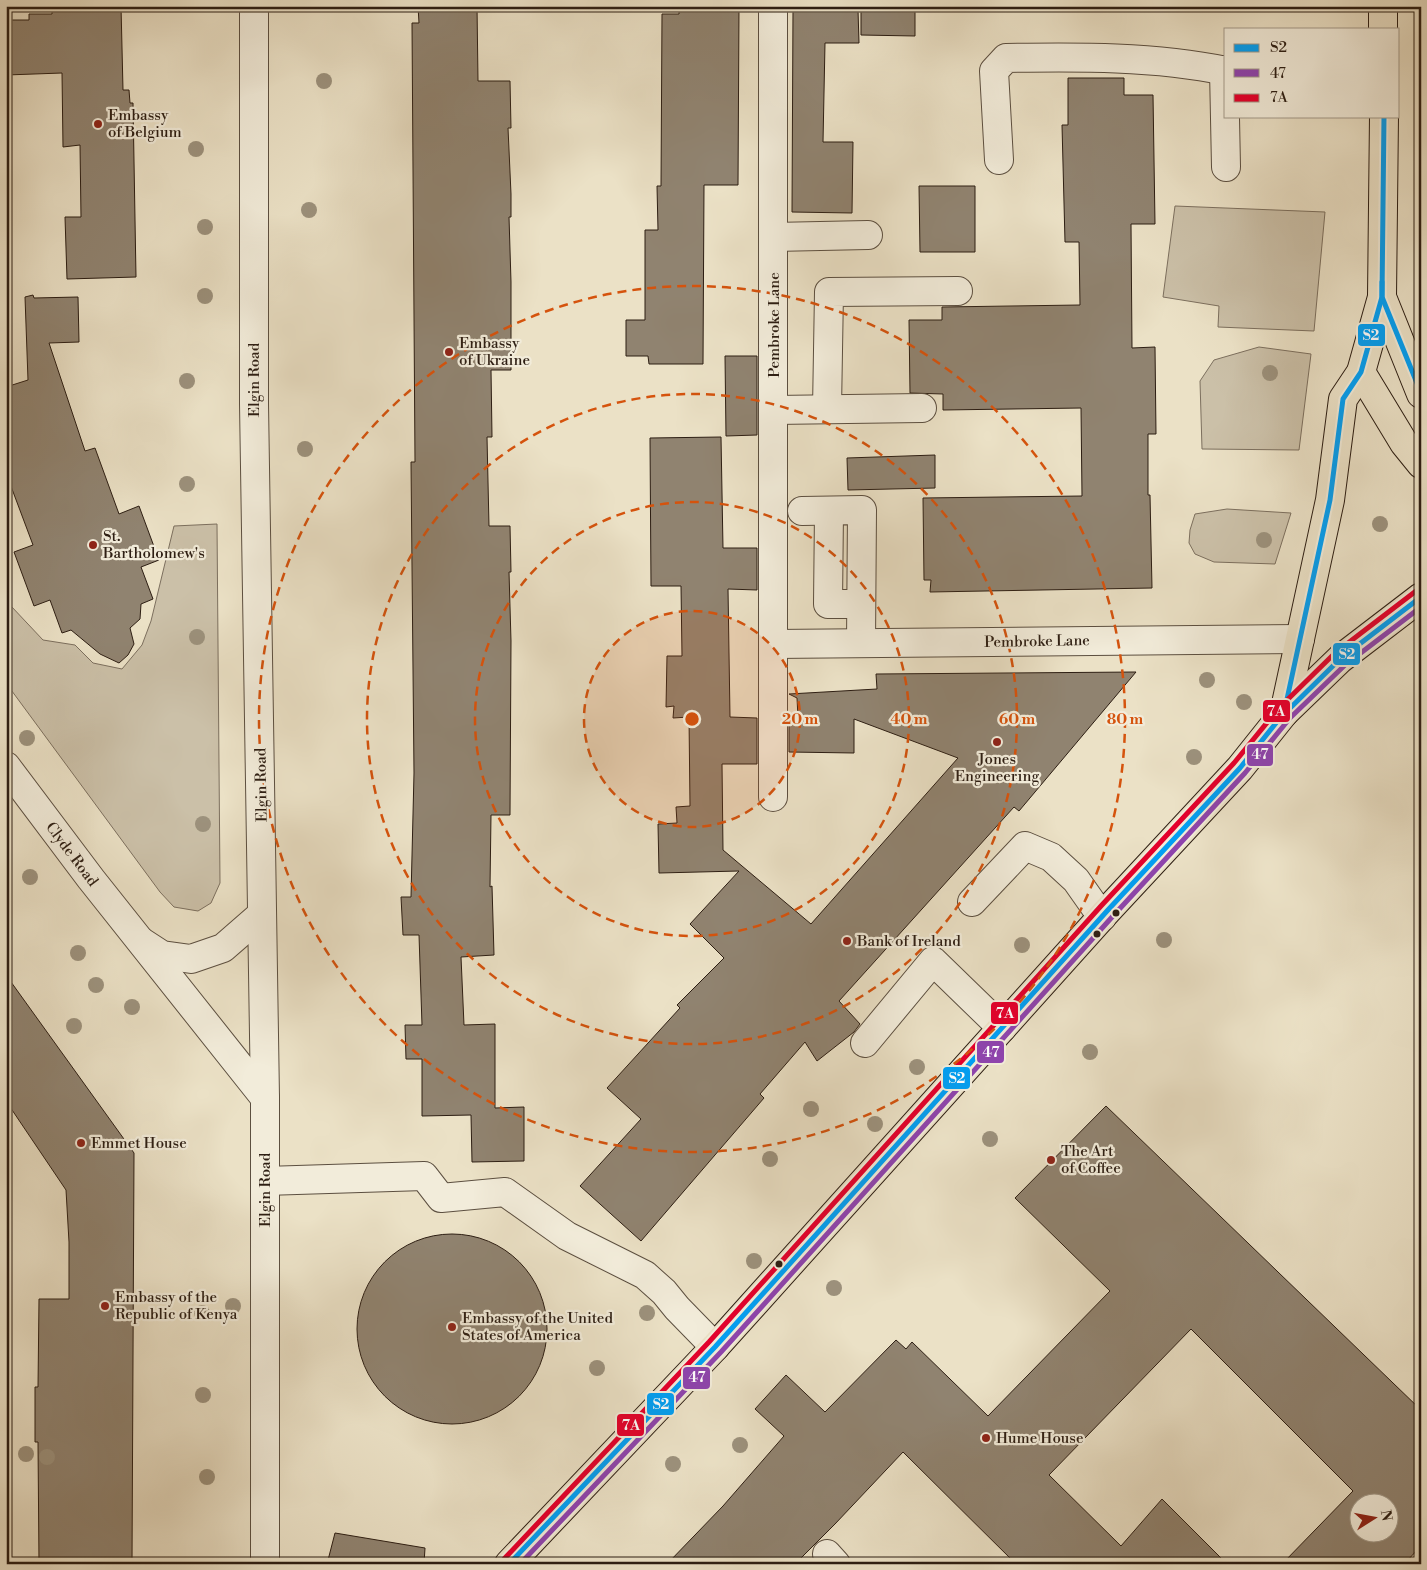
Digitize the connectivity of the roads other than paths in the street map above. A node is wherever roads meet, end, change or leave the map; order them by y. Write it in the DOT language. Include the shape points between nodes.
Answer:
graph roads {
  1 [pos="254,6"];
  2 [pos="773,6"];
  3 [pos="1383,6"];
  4 [pos="1383,28"];
  5 [pos="1224,71"];
  6 [pos="1225,118"];
  7 [pos="1384,118"];
  8 [pos="999,160"];
  9 [pos="1226,167"];
  10 [pos="868,235"];
  11 [pos="773,237"];
  12 [pos="958,291"];
  13 [pos="1382,297"];
  14 [pos="1361,372"];
  15 [pos="1421,394"];
  16 [pos="922,408"];
  17 [pos="827,409"];
  18 [pos="774,410"];
  19 [pos="1421,464"];
  20 [pos="802,511"];
  21 [pos="1421,597"];
  22 [pos="1300,639"];
  23 [pos="861,643"];
  24 [pos="774,644"];
  25 [pos="1284,713"];
  26 [pos="6,766"];
  27 [pos="773,797"];
  28 [pos="972,902"];
  29 [pos="262,914"];
  30 [pos="1102,917"];
  31 [pos="139,940"];
  32 [pos="1002,1028"];
  33 [pos="865,1042"];
  34 [pos="265,1098"];
  35 [pos="265,1182"];
  36 [pos="715,1348"];
  37 [pos="265,1564"];
  38 [pos="509,1564"];
  1 -- 29 [label="street, Elgin Road" via="254,404"];
  2 -- 11 [label="street, Pembroke Lane"];
  3 -- 4 [label="main road"];
  5 -- 8 [label="street" via="1196,64 1096,57 1006,58 994,71"];
  6 -- 9 [label="street"];
  7 -- 13 [label="main road"];
  10 -- 11 [label="street"];
  11 -- 18 [label="street, Pembroke Lane"];
  12 -- 17 [label="street" via="829,292"];
  13 -- 14 [label="main road"];
  13 -- 15 [label="main road"];
  14 -- 19 [label="main road" via="1404,443"];
  14 -- 22 [label="main road" via="1343,399 1330,500"];
  16 -- 17 [label="street"];
  17 -- 18 [label="street"];
  18 -- 24 [label="street, Pembroke Lane"];
  20 -- 23 [label="street" via="862,510"];
  21 -- 25 [label="main road" via="1340,659"];
  22 -- 23 [label="street, Pembroke Lane"];
  22 -- 25 [label="main road"];
  23 -- 24 [label="street, Pembroke Lane"];
  24 -- 27 [label="street, Pembroke Lane"];
  25 -- 30 [label="main road" via="1240,768"];
  26 -- 31 [label="street, Clyde Road"];
  28 -- 30 [label="street" via="1025,846 1051,857 1076,880"];
  29 -- 31 [label="street, Clyde Road" via="223,948 191,959 162,955"];
  29 -- 34 [label="street, Elgin Road"];
  30 -- 32 [label="main road"];
  31 -- 34 [label="street, Clyde Road"];
  32 -- 33 [label="street" via="934,961"];
  32 -- 36 [label="main road"];
  34 -- 35 [label="street, Elgin Road"];
  35 -- 36 [label="street" via="424,1176 441,1198 505,1192 567,1236 645,1275"];
  35 -- 37 [label="street, Elgin Road"];
  36 -- 38 [label="main road"];
}
